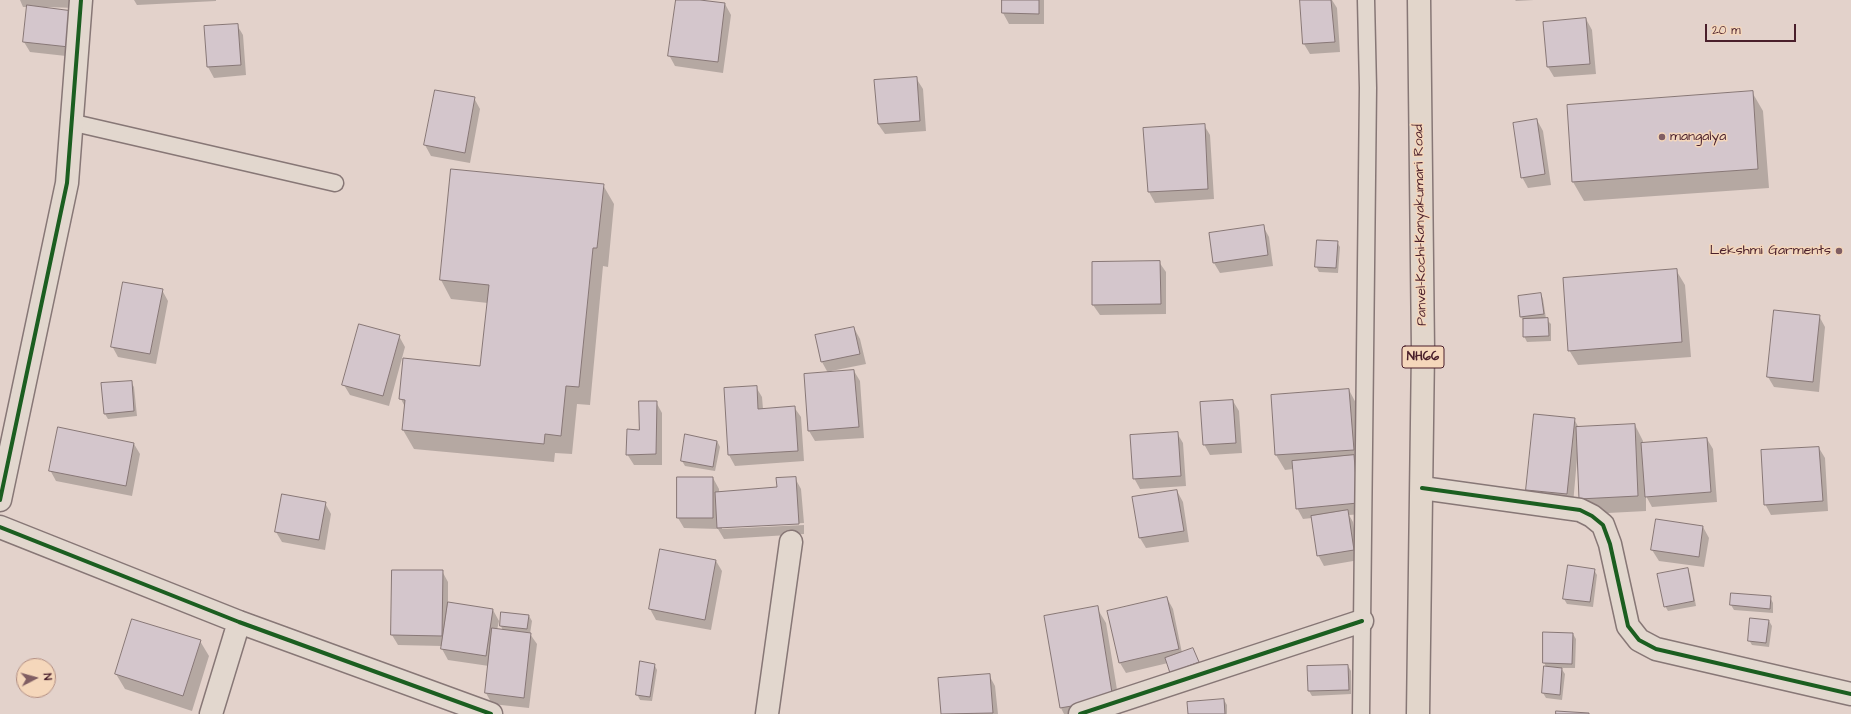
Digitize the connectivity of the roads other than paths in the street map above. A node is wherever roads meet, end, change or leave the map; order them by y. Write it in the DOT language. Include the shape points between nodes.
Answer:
graph roads {
  1 [pos="80,0"];
  2 [pos="1366,0"];
  3 [pos="1419,0"];
  4 [pos="70,122"];
  5 [pos="335,183"];
  6 [pos="1422,488"];
  7 [pos="0,500"];
  8 [pos="0,527"];
  9 [pos="791,542"];
  10 [pos="1362,621"];
  11 [pos="239,622"];
  12 [pos="1851,694"];
  13 [pos="211,714"];
  14 [pos="491,714"];
  15 [pos="767,714"];
  16 [pos="1080,714"];
  17 [pos="1361,714"];
  18 [pos="1418,714"];
  1 -- 4 [label="street"];
  2 -- 10 [label="lane" via="1368,88"];
  3 -- 6 [label="highway, Panvel-Kochi-Kanyakumari Road / NH66"];
  4 -- 5 [label="lane"];
  4 -- 7 [label="street" via="67,183"];
  6 -- 12 [label="street" via="1580,510 1603,525 1610,544 1628,626 1639,640 1656,649"];
  6 -- 18 [label="highway, Panvel-Kochi-Kanyakumari Road / NH66"];
  8 -- 11 [label="street"];
  9 -- 15 [label="street"];
  10 -- 16 [label="street"];
  10 -- 17 [label="lane"];
  11 -- 13 [label="street"];
  11 -- 14 [label="street"];
}
